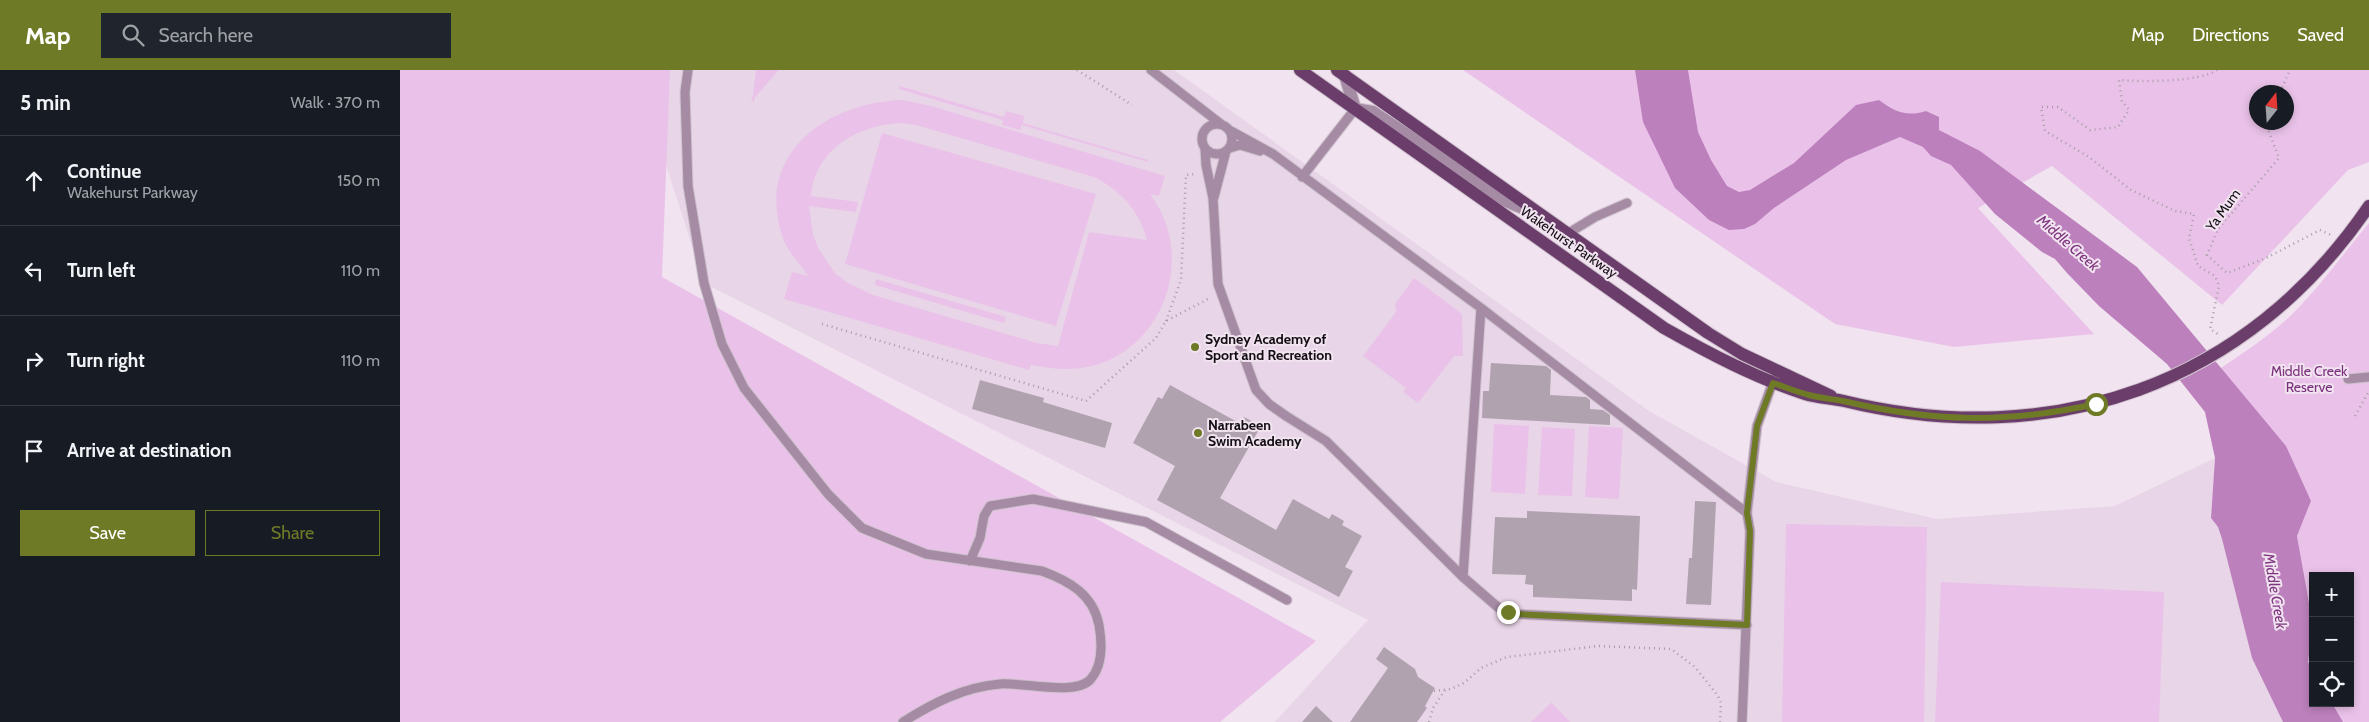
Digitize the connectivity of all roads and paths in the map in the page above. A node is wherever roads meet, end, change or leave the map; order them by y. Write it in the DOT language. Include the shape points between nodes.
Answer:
graph roads {
  1 [pos="688,70"];
  2 [pos="1077,70"];
  3 [pos="1151,70"];
  4 [pos="1300,70"];
  5 [pos="2217,70"];
  6 [pos="2290,70"];
  7 [pos="1341,73"];
  8 [pos="2283,85"];
  9 [pos="1132,105"];
  10 [pos="1355,110"];
  11 [pos="1221,124"];
  12 [pos="2268,130"];
  13 [pos="1231,131"];
  14 [pos="1205,148"];
  15 [pos="1228,150"];
  16 [pos="1273,154"];
  17 [pos="1208,173"];
  18 [pos="1302,177"];
  19 [pos="1213,198"];
  20 [pos="1627,203"];
  21 [pos="2369,206"];
  22 [pos="1546,218"];
  23 [pos="1567,234"];
  24 [pos="2345,240"];
  25 [pos="1221,293"];
  26 [pos="1481,308"];
  27 [pos="1166,321"];
  28 [pos="822,324"];
  29 [pos="2232,343"];
  30 [pos="1775,377"];
  31 [pos="2369,377"];
  32 [pos="2348,379"];
  33 [pos="2369,391"];
  34 [pos="2355,416"];
  35 [pos="1747,513"];
  36 [pos="970,561"];
  37 [pos="1463,577"];
  38 [pos="1288,600"];
  39 [pos="1747,625"];
  40 [pos="1445,690"];
  41 [pos="1434,691"];
  42 [pos="903,722"];
  43 [pos="1429,722"];
  44 [pos="1720,722"];
  45 [pos="1742,722"];
  1 -- 36 [label="lane" via="684,92 688,186 704,283 722,344 744,388 828,494 862,528 926,554"];
  2 -- 9 [label="path"];
  3 -- 11 [label="lane"];
  4 -- 10 [label="main road, Wakehurst Parkway"];
  5 -- 29 [label="path" via="2212,74 2180,79 2119,80 2122,101 2129,110 2118,127 2090,130 2058,107 2041,107 2045,131 2089,157 2130,190 2175,211 2194,214 2189,238 2198,266 2214,276 2219,286 2210,329"];
  6 -- 8 [label="path"];
  7 -- 10 [label="street"];
  7 -- 22 [label="main road, Wakehurst Parkway"];
  10 -- 18 [label="lane"];
  10 -- 22 [label="street" via="1373,112 1506,200"];
  10 -- 30 [label="main road, Wakehurst Parkway" via="1664,328 1713,356"];
  11 -- 13 [label="lane"];
  11 -- 14 [label="lane" via="1211,124 1204,131 1202,140"];
  12 -- 24 [label="path, Ya Mum" via="2279,158 2218,229 2207,255 2227,273 2266,258 2320,230"];
  13 -- 15 [label="lane" via="1233,140"];
  13 -- 16 [label="lane"];
  14 -- 15 [label="lane" via="1217,154"];
  14 -- 17 [label="lane"];
  15 -- 16 [label="lane" via="1240,145"];
  15 -- 19 [label="lane"];
  16 -- 18 [label="lane"];
  17 -- 19 [label="lane"];
  17 -- 27 [label="path" via="1186,175 1181,280"];
  18 -- 26 [label="lane"];
  19 -- 25 [label="lane"];
  20 -- 23 [label="lane"];
  21 -- 24 [label="main road, Wakehurst Parkway"];
  22 -- 23 [label="main road, Wakehurst Parkway"];
  23 -- 30 [label="main road, Wakehurst Parkway"];
  24 -- 29 [label="main road, Wakehurst Parkway" via="2321,269 2284,304"];
  25 -- 27 [label="path"];
  25 -- 37 [label="lane" via="1256,390 1269,404 1326,441"];
  26 -- 35 [label="lane"];
  26 -- 37 [label="lane"];
  27 -- 28 [label="path" via="1156,338 1086,401"];
  29 -- 30 [label="main road, Wakehurst Parkway" via="2192,367 2152,385 2053,414 2007,418 1918,416 1808,395"];
  30 -- 35 [label="lane" via="1757,426"];
  31 -- 32 [label="lane"];
  33 -- 34 [label="path"];
  35 -- 39 [label="lane" via="1750,531"];
  36 -- 38 [label="lane" via="990,506 1033,499 1146,522"];
  36 -- 42 [label="lane" via="1042,571 1075,585 1090,603 1099,624 1101,651 1096,668 1089,681 1070,688 1001,684 972,689 947,697"];
  37 -- 39 [label="lane" via="1500,609 1515,614"];
  39 -- 45 [label="lane"];
  40 -- 41 [label="path"];
  40 -- 43 [label="path" via="1433,708"];
  40 -- 44 [label="path" via="1464,683 1481,668 1507,657 1598,646 1671,649 1695,667 1718,696"];
}
